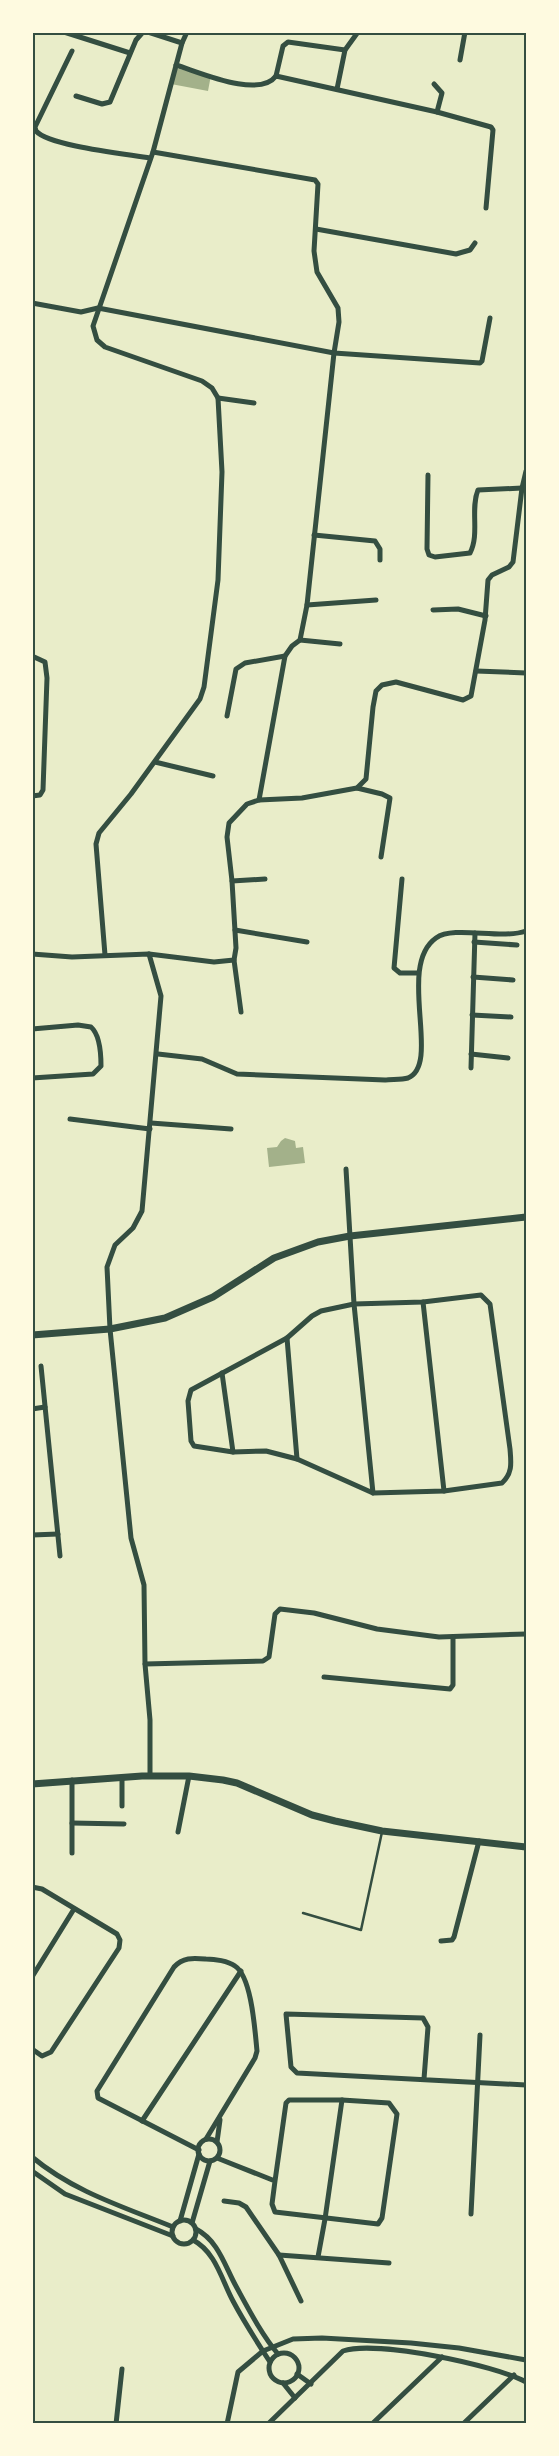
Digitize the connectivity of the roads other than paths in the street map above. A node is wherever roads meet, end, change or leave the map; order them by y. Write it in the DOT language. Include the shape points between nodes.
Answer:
graph roads {
  1 [pos="64,32"];
  2 [pos="143,32"];
  3 [pos="148,32"];
  4 [pos="187,32"];
  5 [pos="358,32"];
  6 [pos="465,32"];
  7 [pos="182,43"];
  8 [pos="345,50"];
  9 [pos="72,51"];
  10 [pos="130,53"];
  11 [pos="460,60"];
  12 [pos="176,65"];
  13 [pos="276,76"];
  14 [pos="434,84"];
  15 [pos="337,89"];
  16 [pos="76,96"];
  17 [pos="437,112"];
  18 [pos="153,152"];
  19 [pos="150,158"];
  20 [pos="486,208"];
  21 [pos="316,228"];
  22 [pos="475,243"];
  23 [pos="32,303"];
  24 [pos="98,308"];
  25 [pos="490,318"];
  26 [pos="334,353"];
  27 [pos="218,398"];
  28 [pos="254,403"];
  29 [pos="526,471"];
  30 [pos="428,475"];
  31 [pos="522,488"];
  32 [pos="314,535"];
  33 [pos="380,560"];
  34 [pos="376,600"];
  35 [pos="307,605"];
  36 [pos="433,610"];
  37 [pos="486,616"];
  38 [pos="300,640"];
  39 [pos="340,644"];
  40 [pos="32,656"];
  41 [pos="285,656"];
  42 [pos="476,671"];
  43 [pos="526,673"];
  44 [pos="227,716"];
  45 [pos="155,762"];
  46 [pos="212,776"];
  47 [pos="357,788"];
  48 [pos="32,796"];
  49 [pos="259,800"];
  50 [pos="381,857"];
  51 [pos="265,879"];
  52 [pos="402,879"];
  53 [pos="232,881"];
  54 [pos="235,930"];
  55 [pos="526,931"];
  56 [pos="475,934"];
  57 [pos="307,942"];
  58 [pos="474,942"];
  59 [pos="517,944"];
  60 [pos="32,954"];
  61 [pos="149,954"];
  62 [pos="105,955"];
  63 [pos="234,960"];
  64 [pos="418,973"];
  65 [pos="473,977"];
  66 [pos="513,980"];
  67 [pos="241,1012"];
  68 [pos="472,1015"];
  69 [pos="511,1017"];
  70 [pos="32,1029"];
  71 [pos="158,1054"];
  72 [pos="471,1054"];
  73 [pos="508,1058"];
  74 [pos="471,1068"];
  75 [pos="32,1078"];
  76 [pos="70,1119"];
  77 [pos="150,1126"];
  78 [pos="231,1129"];
  79 [pos="346,1169"];
  80 [pos="526,1217"];
  81 [pos="350,1236"];
  82 [pos="423,1302"];
  83 [pos="354,1304"];
  84 [pos="110,1329"];
  85 [pos="32,1335"];
  86 [pos="287,1338"];
  87 [pos="41,1366"];
  88 [pos="222,1373"];
  89 [pos="45,1407"];
  90 [pos="32,1408"];
  91 [pos="233,1452"];
  92 [pos="297,1459"];
  93 [pos="444,1490"];
  94 [pos="373,1493"];
  95 [pos="58,1534"];
  96 [pos="32,1535"];
  97 [pos="60,1556"];
  98 [pos="526,1634"];
  99 [pos="453,1638"];
  100 [pos="145,1664"];
  101 [pos="324,1677"];
  102 [pos="526,1736"];
  103 [pos="150,1776"];
  104 [pos="188,1776"];
  105 [pos="122,1777"];
  106 [pos="72,1780"];
  107 [pos="32,1784"];
  108 [pos="526,1803"];
  109 [pos="122,1806"];
  110 [pos="72,1823"];
  111 [pos="124,1824"];
  112 [pos="382,1831"];
  113 [pos="178,1832"];
  114 [pos="479,1841"];
  115 [pos="526,1847"];
  116 [pos="72,1853"];
  117 [pos="32,1887"];
  118 [pos="74,1909"];
  119 [pos="304,1914"];
  120 [pos="441,1941"];
  121 [pos="241,1971"];
  122 [pos="32,1978"];
  123 [pos="480,2035"];
  124 [pos="32,2049"];
  125 [pos="424,2079"];
  126 [pos="479,2082"];
  127 [pos="526,2085"];
  128 [pos="342,2100"];
  129 [pos="220,2116"];
  130 [pos="142,2122"];
  131 [pos="206,2139"];
  132 [pos="217,2142"];
  133 [pos="199,2152"];
  134 [pos="32,2157"];
  135 [pos="217,2158"];
  136 [pos="210,2161"];
  137 [pos="32,2171"];
  138 [pos="275,2181"];
  139 [pos="224,2201"];
  140 [pos="471,2214"];
  141 [pos="326,2219"];
  142 [pos="180,2220"];
  143 [pos="192,2222"];
  144 [pos="173,2227"];
  145 [pos="196,2229"];
  146 [pos="173,2236"];
  147 [pos="193,2240"];
  148 [pos="279,2255"];
  149 [pos="318,2257"];
  150 [pos="389,2263"];
  151 [pos="301,2301"];
  152 [pos="272,2346"];
  153 [pos="263,2351"];
  154 [pos="278,2354"];
  155 [pos="442,2357"];
  156 [pos="526,2360"];
  157 [pos="270,2362"];
  158 [pos="122,2369"];
  159 [pos="297,2374"];
  160 [pos="514,2375"];
  161 [pos="526,2382"];
  162 [pos="283,2383"];
  163 [pos="311,2384"];
  164 [pos="295,2398"];
  165 [pos="116,2424"];
  166 [pos="227,2424"];
  167 [pos="268,2424"];
  168 [pos="372,2424"];
  169 [pos="463,2424"];
  1 -- 10 [label="street"];
  2 -- 10 [label="street"];
  3 -- 7 [label="street"];
  4 -- 7 [label="street"];
  5 -- 8 [label="street"];
  6 -- 11 [label="street"];
  7 -- 12 [label="street"];
  8 -- 13 [label="street" via="288,42 283,46"];
  8 -- 15 [label="street"];
  9 -- 19 [label="street" via="35,127 36,131 39,135 70,144"];
  10 -- 16 [label="street" via="110,102 102,104"];
  12 -- 13 [label="street" via="226,81 257,86 270,83"];
  12 -- 18 [label="street"];
  13 -- 15 [label="street"];
  14 -- 17 [label="street" via="442,93"];
  15 -- 17 [label="street"];
  17 -- 20 [label="street" via="491,126"];
  18 -- 19 [label="street"];
  18 -- 21 [label="street" via="315,180 318,184"];
  19 -- 24 [label="street"];
  21 -- 22 [label="street" via="456,254 470,250"];
  21 -- 26 [label="street" via="314,251 317,272 338,308"];
  23 -- 24 [label="street" via="81,312"];
  24 -- 26 [label="street"];
  24 -- 27 [label="street" via="93,326 96,340 105,348 202,381"];
  25 -- 26 [label="street" via="480,363"];
  26 -- 32 [label="street"];
  27 -- 28 [label="street"];
  27 -- 45 [label="street" via="222,472 218,580 204,687 200,699"];
  29 -- 31 [label="street"];
  30 -- 31 [label="street" via="427,549 429,555 435,557 470,553 478,490"];
  31 -- 37 [label="street" via="513,562 492,574 488,580"];
  32 -- 33 [label="street" via="375,542 380,549"];
  32 -- 35 [label="street"];
  34 -- 35 [label="street"];
  35 -- 38 [label="street"];
  36 -- 37 [label="street" via="458,609"];
  37 -- 42 [label="street"];
  38 -- 39 [label="street"];
  38 -- 41 [label="street"];
  40 -- 48 [label="street" via="45,662 47,678 42,790 40,796"];
  41 -- 44 [label="street" via="245,663 236,669"];
  41 -- 49 [label="street"];
  42 -- 43 [label="street"];
  42 -- 47 [label="street" via="473,689 467,699 396,682 382,685 376,692 373,707 366,779"];
  45 -- 46 [label="street"];
  45 -- 62 [label="street" via="99,833 96,844"];
  47 -- 49 [label="street" via="302,798"];
  47 -- 50 [label="street" via="390,798"];
  49 -- 53 [label="street" via="247,804 229,823 227,837"];
  51 -- 53 [label="street"];
  52 -- 64 [label="street" via="394,968 400,973"];
  53 -- 54 [label="street"];
  54 -- 57 [label="street"];
  54 -- 63 [label="street"];
  55 -- 56 [label="street" via="505,936"];
  56 -- 58 [label="street"];
  56 -- 64 [label="street" via="436,938 426,947"];
  58 -- 59 [label="street"];
  58 -- 65 [label="street"];
  60 -- 62 [label="street"];
  61 -- 62 [label="street"];
  61 -- 63 [label="street" via="214,962"];
  61 -- 71 [label="street" via="161,996"];
  63 -- 67 [label="street"];
  64 -- 71 [label="street" via="421,1052 415,1070 408,1078 384,1080 237,1074 202,1059"];
  65 -- 66 [label="street"];
  65 -- 68 [label="street"];
  68 -- 69 [label="street"];
  68 -- 72 [label="street"];
  70 -- 75 [label="street" via="91,1027 96,1035 101,1066 93,1074"];
  71 -- 77 [label="street"];
  72 -- 73 [label="street"];
  72 -- 74 [label="street"];
  76 -- 77 [label="street"];
  77 -- 78 [label="street"];
  77 -- 84 [label="street" via="142,1211 133,1228 115,1245 107,1267"];
  79 -- 81 [label="street"];
  80 -- 81 [label="street"];
  81 -- 83 [label="street"];
  81 -- 84 [label="street" via="289,1251 261,1265 213,1297 165,1318"];
  82 -- 83 [label="street"];
  82 -- 93 [label="street"];
  82 -- 93 [label="street" via="481,1296 490,1304 510,1449 511,1468 508,1478 502,1483"];
  83 -- 86 [label="street" via="321,1310"];
  83 -- 94 [label="street"];
  84 -- 85 [label="street"];
  84 -- 100 [label="street" via="131,1538 144,1585"];
  86 -- 88 [label="street"];
  86 -- 92 [label="street"];
  87 -- 89 [label="street"];
  88 -- 91 [label="street"];
  88 -- 91 [label="street" via="191,1390 191,1441 201,1448"];
  89 -- 90 [label="street"];
  89 -- 95 [label="street"];
  91 -- 92 [label="street" via="266,1451"];
  92 -- 94 [label="street"];
  93 -- 94 [label="street"];
  95 -- 96 [label="street"];
  95 -- 97 [label="street"];
  98 -- 99 [label="street"];
  99 -- 100 [label="street" via="377,1629 314,1613 280,1609 275,1614 269,1657 263,1661"];
  99 -- 101 [label="street" via="453,1685 450,1689"];
  100 -- 103 [label="street"];
  102 -- 108 [label="lane"];
  103 -- 104 [label="street"];
  103 -- 105 [label="street"];
  104 -- 112 [label="street" via="237,1783 312,1815"];
  104 -- 113 [label="street"];
  105 -- 106 [label="street"];
  105 -- 109 [label="street"];
  106 -- 107 [label="street"];
  106 -- 110 [label="street"];
  110 -- 111 [label="street"];
  110 -- 116 [label="street"];
  112 -- 114 [label="street"];
  112 -- 119 [label="lane" via="361,1930"];
  114 -- 115 [label="street"];
  114 -- 120 [label="street" via="454,1937"];
  117 -- 118 [label="street" via="42,1889"];
  118 -- 122 [label="street"];
  118 -- 124 [label="street" via="117,1934 120,1940 118,1948 51,2052 42,2056"];
  121 -- 129 [label="street" via="247,1986 257,2051"];
  121 -- 130 [label="street"];
  121 -- 130 [label="street" via="209,1959 188,1958 174,1967 97,2091 98,2098"];
  123 -- 126 [label="street"];
  125 -- 125 [label="street" via="296,2073 291,2067 286,2014 423,2018 428,2028"];
  125 -- 126 [label="street"];
  126 -- 127 [label="street"];
  126 -- 140 [label="street"];
  128 -- 138 [label="street" via="289,2100 286,2103"];
  128 -- 141 [label="street"];
  128 -- 141 [label="street" via="389,2103 397,2114 380,2222"];
  129 -- 131 [label="street"];
  129 -- 132 [label="street"];
  130 -- 133 [label="street"];
  131 -- 132 [label="street"];
  131 -- 133 [label="street"];
  132 -- 135 [label="street" via="220,2152"];
  133 -- 136 [label="street"];
  133 -- 142 [label="street"];
  134 -- 144 [label="street" via="54,2176 80,2190"];
  135 -- 136 [label="street"];
  135 -- 138 [label="street"];
  136 -- 143 [label="street"];
  137 -- 146 [label="street" via="65,2194"];
  138 -- 141 [label="street" via="272,2204 275,2212"];
  139 -- 148 [label="street" via="246,2207"];
  141 -- 149 [label="street"];
  142 -- 143 [label="street"];
  142 -- 144 [label="street"];
  143 -- 145 [label="street"];
  144 -- 146 [label="street"];
  145 -- 147 [label="street"];
  145 -- 152 [label="street" via="210,2239 220,2253 237,2289"];
  146 -- 147 [label="street" via="182,2244"];
  147 -- 153 [label="street" via="210,2256"];
  148 -- 149 [label="street"];
  148 -- 151 [label="street"];
  149 -- 150 [label="street"];
  152 -- 153 [label="street"];
  152 -- 154 [label="street"];
  152 -- 156 [label="street" via="308,2337 371,2340 459,2348"];
  153 -- 157 [label="street"];
  153 -- 166 [label="street" via="238,2372"];
  154 -- 157 [label="street"];
  154 -- 159 [label="street" via="293,2356 299,2368"];
  155 -- 160 [label="street"];
  155 -- 163 [label="street" via="353,2348 343,2351"];
  155 -- 168 [label="street"];
  157 -- 162 [label="street" via="271,2376"];
  158 -- 165 [label="street"];
  159 -- 162 [label="street" via="292,2381"];
  159 -- 163 [label="street"];
  160 -- 161 [label="street"];
  160 -- 169 [label="street"];
  162 -- 164 [label="street"];
  163 -- 164 [label="street"];
  164 -- 167 [label="street"];
}
